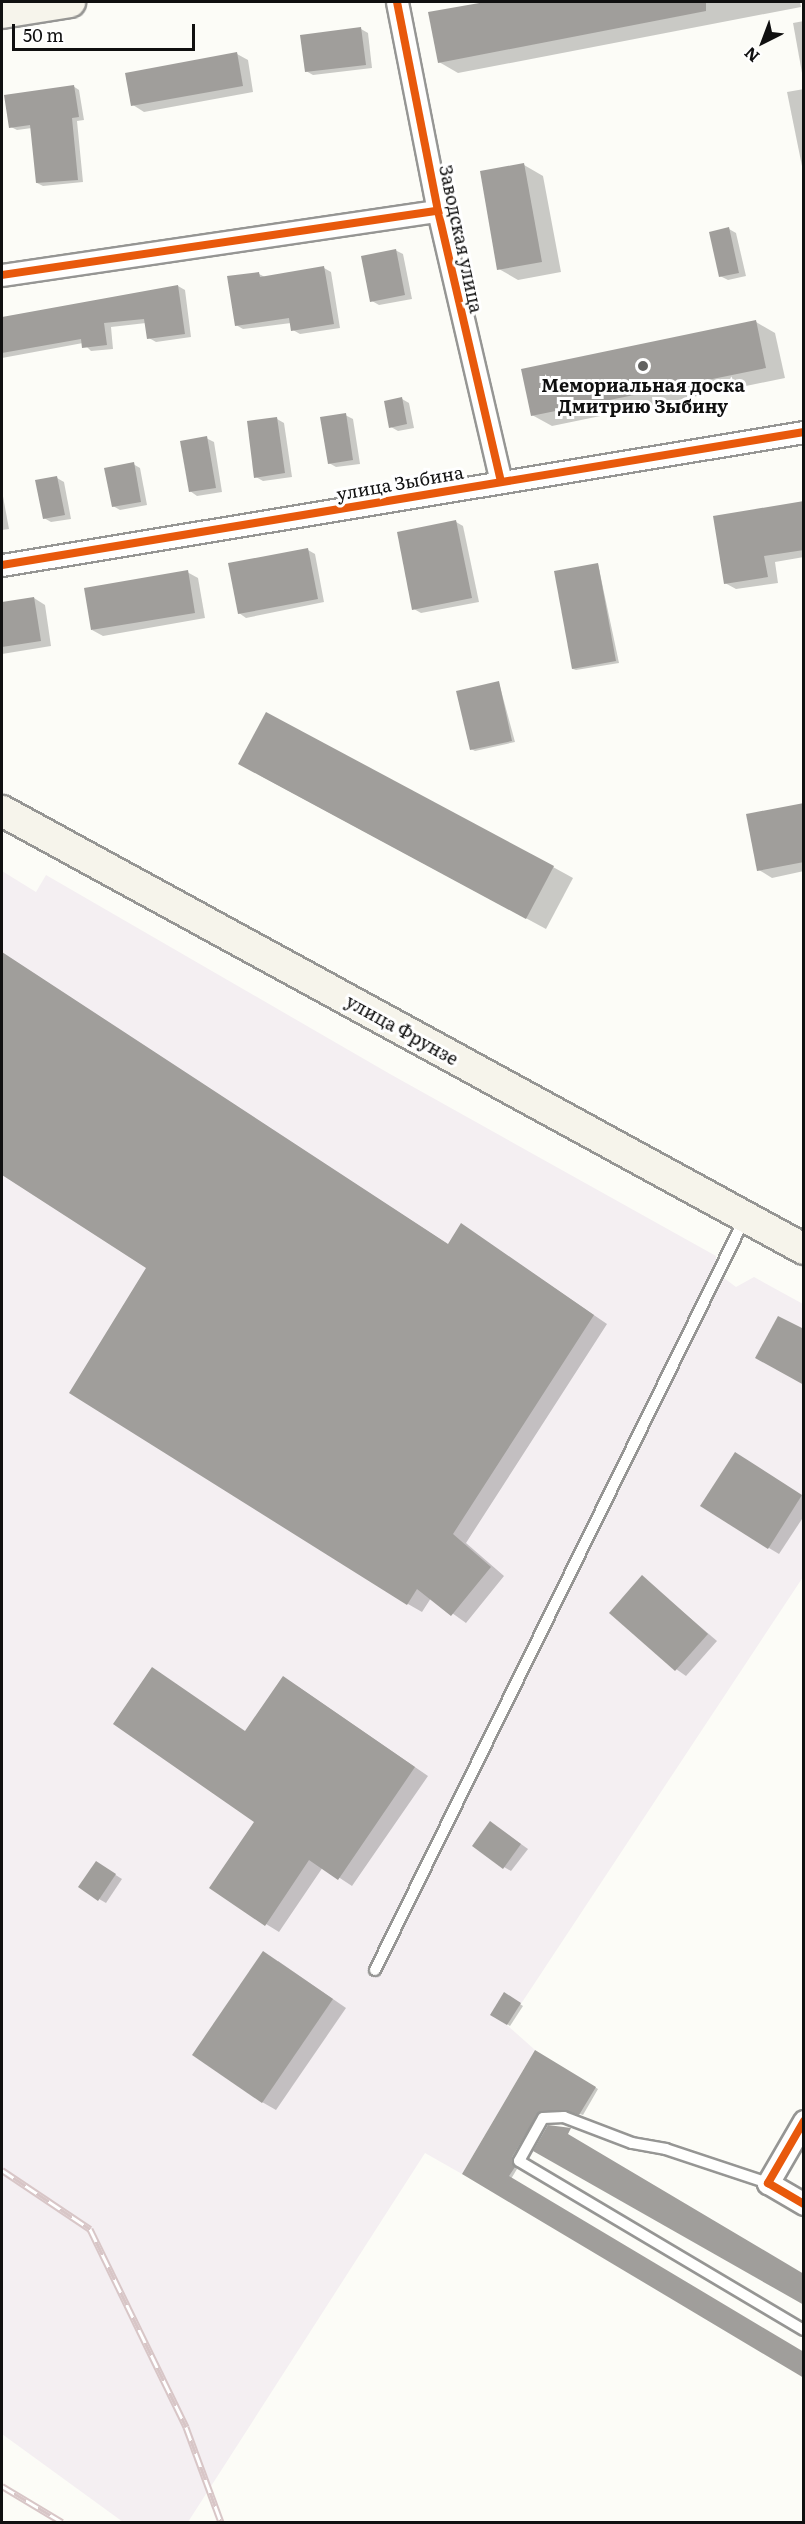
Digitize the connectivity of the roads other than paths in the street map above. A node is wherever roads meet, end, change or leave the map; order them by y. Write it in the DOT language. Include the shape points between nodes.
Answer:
graph roads {
  1 [pos="70,2"];
  2 [pos="397,2"];
  3 [pos="2,13"];
  4 [pos="438,211"];
  5 [pos="2,275"];
  6 [pos="804,432"];
  7 [pos="501,481"];
  8 [pos="2,566"];
  9 [pos="2,812"];
  10 [pos="745,1217"];
  11 [pos="804,1249"];
  12 [pos="375,1970"];
  13 [pos="804,2121"];
  14 [pos="768,2183"];
  15 [pos="804,2204"];
  16 [pos="804,2330"];
  1 -- 3 [label="main road"];
  2 -- 4 [label="street, Заводская улица"];
  4 -- 5 [label="street"];
  4 -- 7 [label="street, Заводская улица"];
  6 -- 7 [label="street, улица Зыбина"];
  7 -- 8 [label="street, улица Зыбина"];
  9 -- 10 [label="main road, улица Фрунзе"];
  10 -- 11 [label="main road, улица Фрунзе"];
  10 -- 12 [label="lane"];
  13 -- 14 [label="street"];
  14 -- 15 [label="street"];
  14 -- 16 [label="lane" via="666,2150 632,2144 564,2116 543,2118 519,2161"];
}
